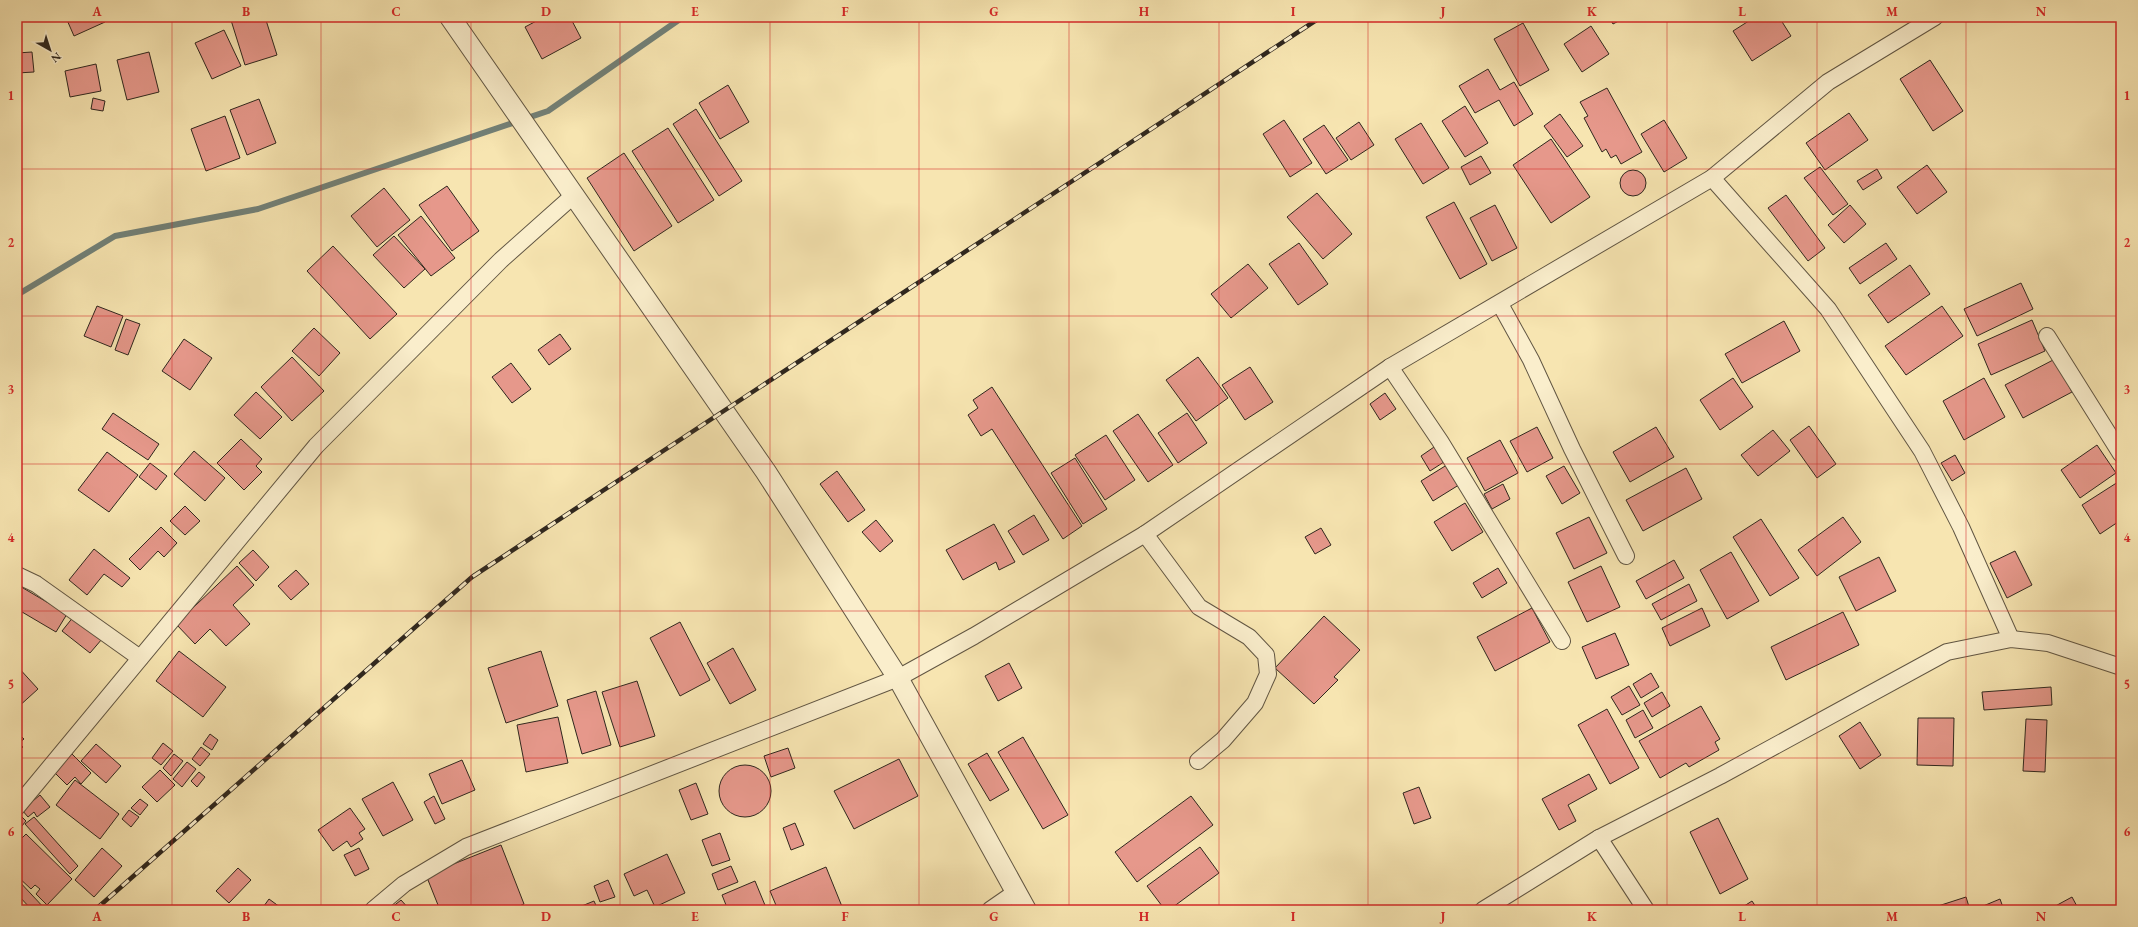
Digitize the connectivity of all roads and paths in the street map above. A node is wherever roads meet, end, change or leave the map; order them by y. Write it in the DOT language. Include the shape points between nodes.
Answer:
graph roads {
  1 [pos="450,17"];
  2 [pos="1934,17"];
  3 [pos="1712,178"];
  4 [pos="574,195"];
  5 [pos="1500,304"];
  6 [pos="2047,336"];
  7 [pos="1390,367"];
  8 [pos="2121,454"];
  9 [pos="1145,534"];
  10 [pos="1626,556"];
  11 [pos="17,575"];
  12 [pos="2011,639"];
  13 [pos="1562,641"];
  14 [pos="140,658"];
  15 [pos="2121,666"];
  16 [pos="898,678"];
  17 [pos="1198,761"];
  18 [pos="17,807"];
  19 [pos="1599,838"];
  20 [pos="1016,892"];
  21 [pos="373,910"];
  22 [pos="990,910"];
  23 [pos="1026,910"];
  24 [pos="1483,910"];
  25 [pos="1646,910"];
  1 -- 4 [label="street"];
  2 -- 3 [label="street" via="1828,82"];
  3 -- 5 [label="street"];
  3 -- 12 [label="street" via="1828,309 1922,451 1961,527"];
  4 -- 14 [label="street" via="501,260 316,446"];
  4 -- 16 [label="street" via="766,472"];
  5 -- 7 [label="street"];
  5 -- 10 [label="street" via="1531,360"];
  6 -- 8 [label="street"];
  7 -- 9 [label="street"];
  7 -- 13 [label="street" via="1440,441"];
  9 -- 16 [label="street"];
  9 -- 17 [label="street" via="1199,607 1249,637 1266,655 1268,674 1255,703 1223,740"];
  11 -- 14 [label="street" via="36,584"];
  12 -- 15 [label="street" via="2048,643"];
  12 -- 19 [label="street" via="1947,652 1720,776"];
  14 -- 18 [label="street"];
  16 -- 20 [label="street"];
  16 -- 21 [label="street" via="466,846 404,884"];
  19 -- 24 [label="street"];
  19 -- 25 [label="street"];
  20 -- 22 [label="street"];
  20 -- 23 [label="street"];
}
